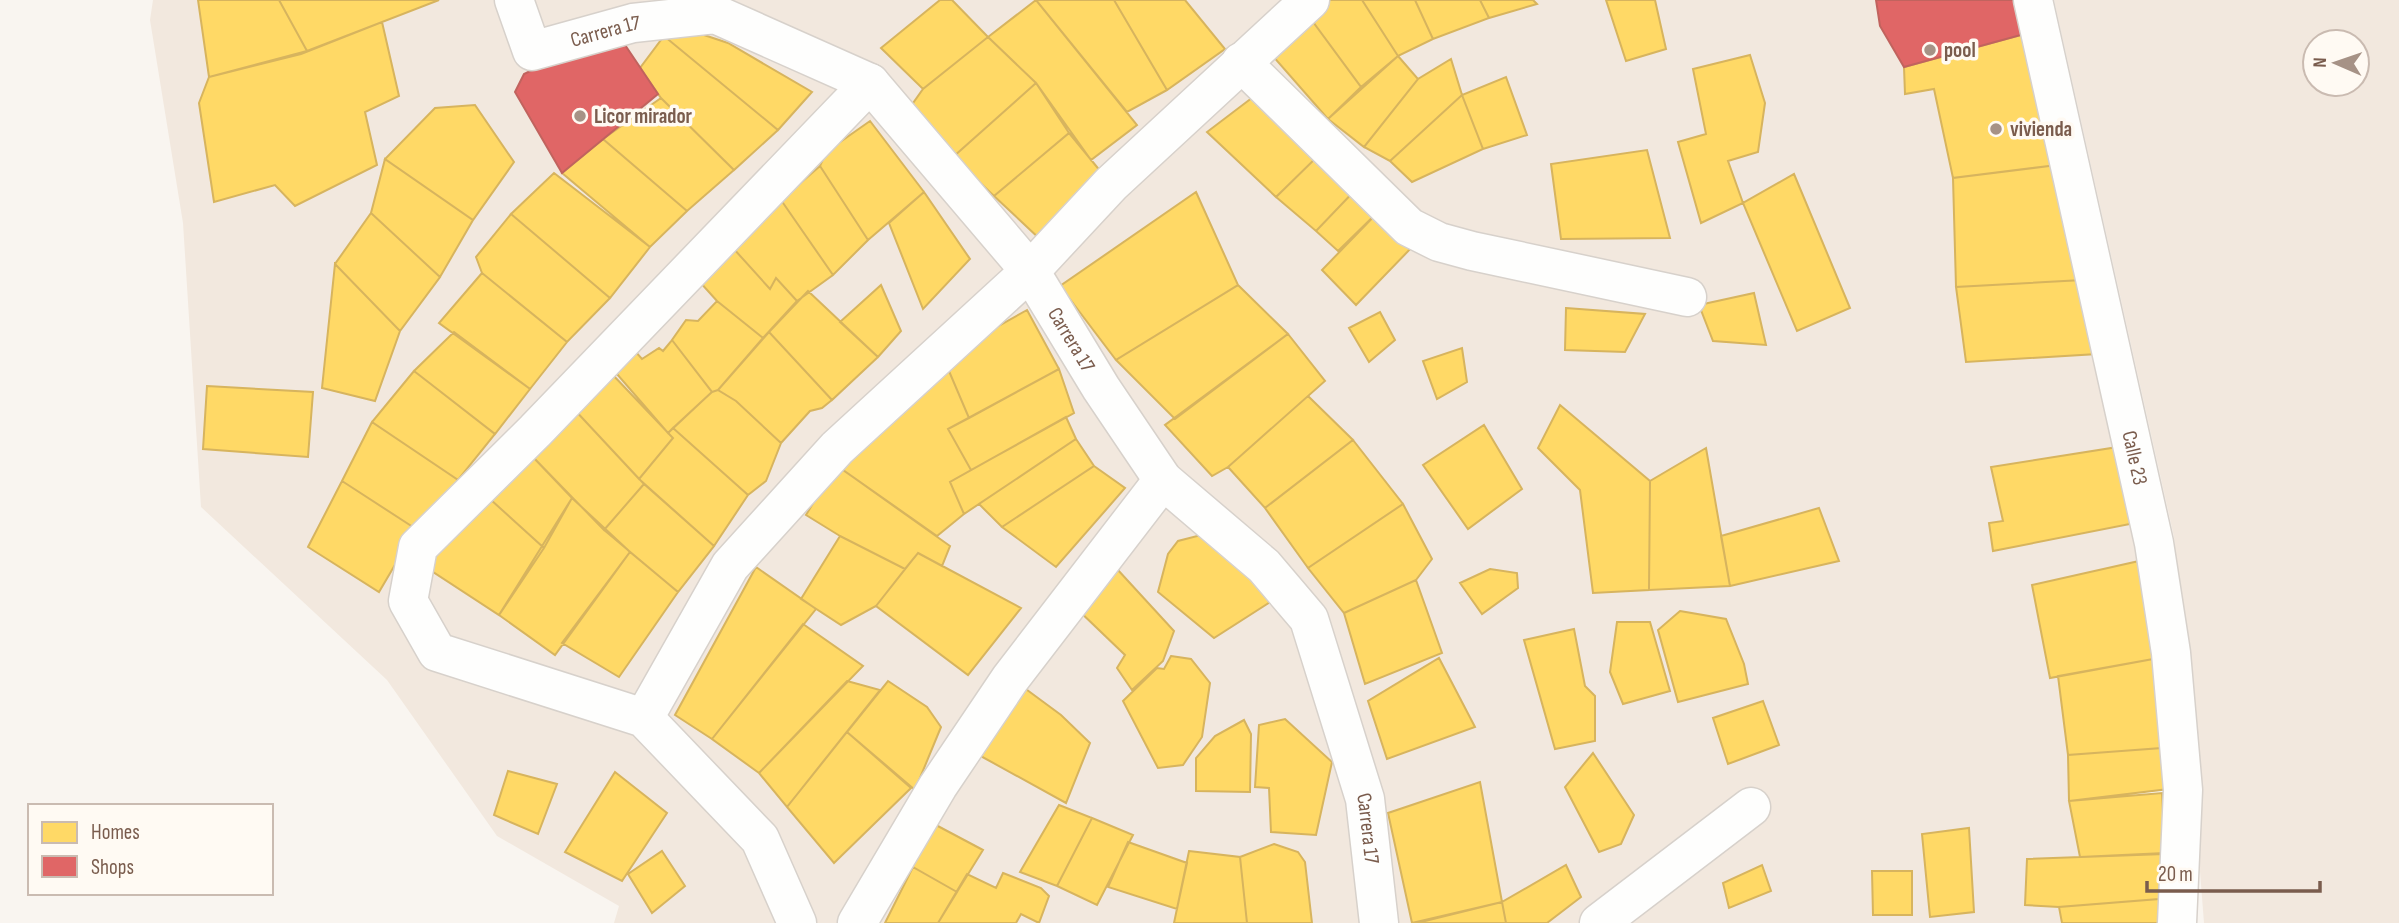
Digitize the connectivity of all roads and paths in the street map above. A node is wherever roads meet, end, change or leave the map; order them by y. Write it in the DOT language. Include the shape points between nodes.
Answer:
graph roads {
  1 [pos="514,0"];
  2 [pos="1310,0"];
  3 [pos="2033,0"];
  4 [pos="1241,62"];
  5 [pos="870,83"];
  6 [pos="1030,271"];
  7 [pos="1687,297"];
  8 [pos="1163,480"];
  9 [pos="644,718"];
  10 [pos="1751,807"];
  11 [pos="797,923"];
  12 [pos="857,923"];
  13 [pos="1379,923"];
  14 [pos="1598,923"];
  15 [pos="2177,923"];
  1 -- 5 [label="street, Carrera 17" via="533,51 633,23 715,14"];
  2 -- 4 [label="street"];
  3 -- 15 [label="street, Calle 23" via="2154,543 2179,725 2183,790"];
  4 -- 6 [label="street" via="1111,184"];
  4 -- 7 [label="street" via="1421,235 1472,251"];
  5 -- 6 [label="street, Carrera 17"];
  5 -- 9 [label="street" via="536,431 418,547 408,601 437,652"];
  6 -- 8 [label="street, Carrera 17"];
  6 -- 9 [label="street" via="837,448 730,566"];
  8 -- 12 [label="street" via="1010,679 938,786"];
  8 -- 13 [label="street, Carrera 17" via="1264,566 1309,619 1365,799"];
  9 -- 11 [label="street" via="760,839"];
  10 -- 14 [label="street"];
}
